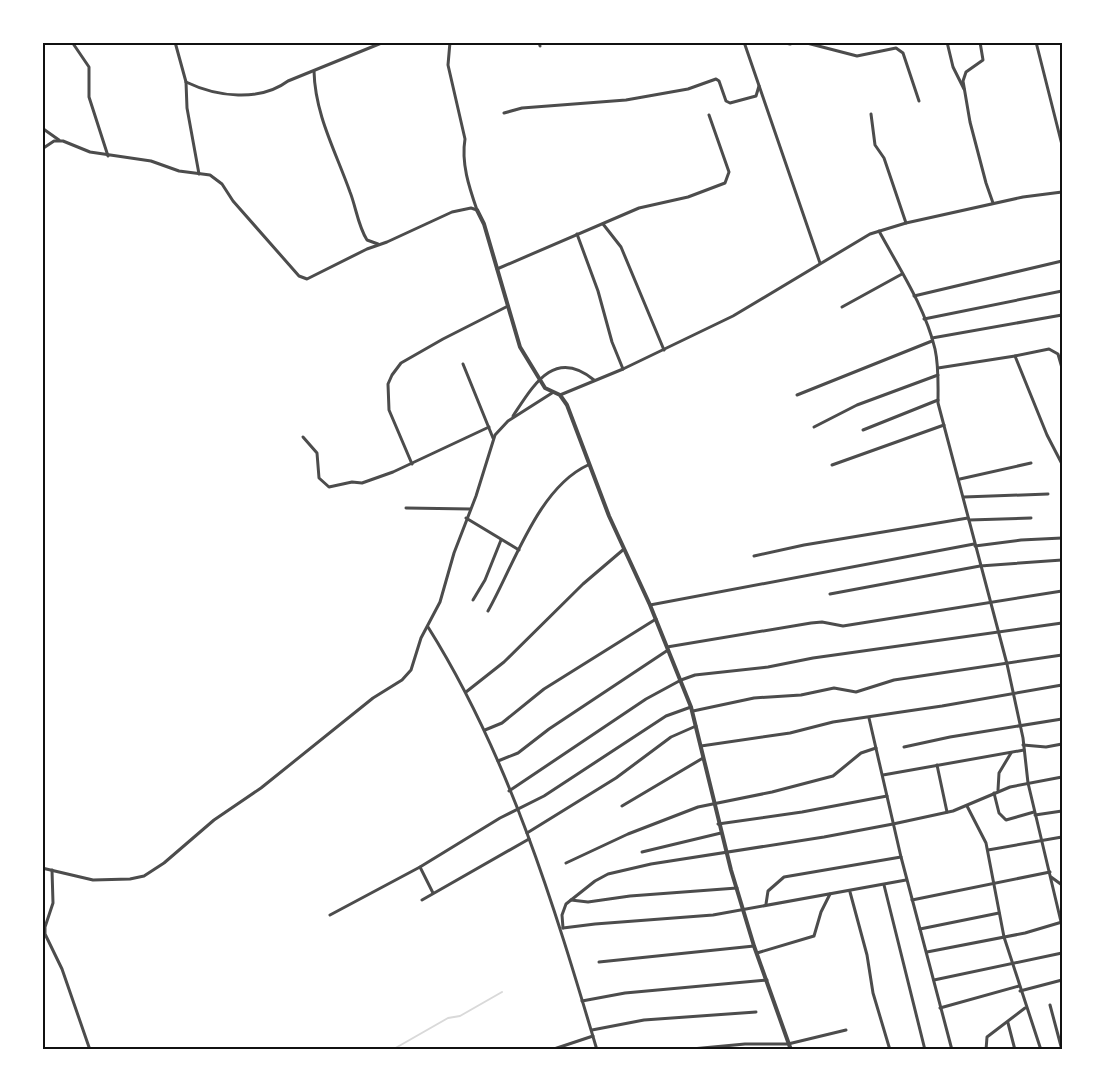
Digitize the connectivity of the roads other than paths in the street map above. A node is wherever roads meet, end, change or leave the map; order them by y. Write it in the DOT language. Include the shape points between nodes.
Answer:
graph roads {
  1 [pos="72,42"];
  2 [pos="175,42"];
  3 [pos="384,42"];
  4 [pos="450,42"];
  5 [pos="744,42"];
  6 [pos="781,42"];
  7 [pos="802,42"];
  8 [pos="947,42"];
  9 [pos="980,42"];
  10 [pos="1036,42"];
  11 [pos="796,43"];
  12 [pos="314,71"];
  13 [pos="186,82"];
  14 [pos="759,86"];
  15 [pos="965,90"];
  16 [pos="919,101"];
  17 [pos="504,113"];
  18 [pos="871,114"];
  19 [pos="709,115"];
  20 [pos="42,128"];
  21 [pos="59,140"];
  22 [pos="1062,145"];
  23 [pos="42,148"];
  24 [pos="108,156"];
  25 [pos="198,174"];
  26 [pos="1062,192"];
  27 [pos="994,204"];
  28 [pos="477,210"];
  29 [pos="906,223"];
  30 [pos="604,224"];
  31 [pos="880,230"];
  32 [pos="577,234"];
  33 [pos="378,244"];
  34 [pos="1062,261"];
  35 [pos="820,263"];
  36 [pos="497,269"];
  37 [pos="902,274"];
  38 [pos="1062,291"];
  39 [pos="914,296"];
  40 [pos="508,306"];
  41 [pos="842,307"];
  42 [pos="1062,316"];
  43 [pos="924,319"];
  44 [pos="932,340"];
  45 [pos="664,350"];
  46 [pos="1016,356"];
  47 [pos="463,364"];
  48 [pos="938,368"];
  49 [pos="1062,368"];
  50 [pos="622,369"];
  51 [pos="938,375"];
  52 [pos="539,379"];
  53 [pos="594,380"];
  54 [pos="552,393"];
  55 [pos="798,394"];
  56 [pos="560,395"];
  57 [pos="938,400"];
  58 [pos="512,418"];
  59 [pos="944,425"];
  60 [pos="489,427"];
  61 [pos="814,427"];
  62 [pos="863,430"];
  63 [pos="303,436"];
  64 [pos="494,439"];
  65 [pos="1031,463"];
  66 [pos="412,464"];
  67 [pos="1062,464"];
  68 [pos="588,465"];
  69 [pos="832,465"];
  70 [pos="960,479"];
  71 [pos="1048,494"];
  72 [pos="964,497"];
  73 [pos="406,508"];
  74 [pos="470,509"];
  75 [pos="466,518"];
  76 [pos="1031,518"];
  77 [pos="969,519"];
  78 [pos="1062,538"];
  79 [pos="501,540"];
  80 [pos="975,545"];
  81 [pos="624,549"];
  82 [pos="519,550"];
  83 [pos="754,556"];
  84 [pos="1062,560"];
  85 [pos="980,566"];
  86 [pos="1062,592"];
  87 [pos="830,594"];
  88 [pos="473,600"];
  89 [pos="989,602"];
  90 [pos="650,605"];
  91 [pos="488,611"];
  92 [pos="656,619"];
  93 [pos="1062,623"];
  94 [pos="428,627"];
  95 [pos="998,632"];
  96 [pos="667,649"];
  97 [pos="1062,655"];
  98 [pos="1007,664"];
  99 [pos="681,680"];
  100 [pos="1062,684"];
  101 [pos="466,692"];
  102 [pos="1012,694"];
  103 [pos="692,709"];
  104 [pos="869,718"];
  105 [pos="1062,720"];
  106 [pos="696,726"];
  107 [pos="1020,727"];
  108 [pos="485,730"];
  109 [pos="1062,744"];
  110 [pos="1023,745"];
  111 [pos="702,746"];
  112 [pos="904,747"];
  113 [pos="876,748"];
  114 [pos="1024,750"];
  115 [pos="1011,752"];
  116 [pos="704,757"];
  117 [pos="498,761"];
  118 [pos="937,765"];
  119 [pos="883,775"];
  120 [pos="1062,776"];
  121 [pos="1028,783"];
  122 [pos="998,790"];
  123 [pos="509,791"];
  124 [pos="994,793"];
  125 [pos="887,796"];
  126 [pos="714,802"];
  127 [pos="622,806"];
  128 [pos="967,806"];
  129 [pos="517,811"];
  130 [pos="1062,811"];
  131 [pos="948,812"];
  132 [pos="1034,813"];
  133 [pos="718,824"];
  134 [pos="892,824"];
  135 [pos="721,832"];
  136 [pos="527,833"];
  137 [pos="1062,836"];
  138 [pos="529,839"];
  139 [pos="1042,841"];
  140 [pos="988,850"];
  141 [pos="642,852"];
  142 [pos="726,853"];
  143 [pos="901,857"];
  144 [pos="566,863"];
  145 [pos="420,867"];
  146 [pos="42,868"];
  147 [pos="52,870"];
  148 [pos="1050,872"];
  149 [pos="1051,876"];
  150 [pos="906,880"];
  151 [pos="993,883"];
  152 [pos="884,885"];
  153 [pos="1062,885"];
  154 [pos="737,888"];
  155 [pos="850,892"];
  156 [pos="433,893"];
  157 [pos="830,894"];
  158 [pos="422,900"];
  159 [pos="571,900"];
  160 [pos="912,900"];
  161 [pos="766,904"];
  162 [pos="743,910"];
  163 [pos="999,913"];
  164 [pos="330,915"];
  165 [pos="1062,924"];
  166 [pos="561,929"];
  167 [pos="920,929"];
  168 [pos="1004,937"];
  169 [pos="754,946"];
  170 [pos="927,952"];
  171 [pos="757,953"];
  172 [pos="1062,953"];
  173 [pos="600,962"];
  174 [pos="1012,965"];
  175 [pos="767,980"];
  176 [pos="934,980"];
  177 [pos="1062,980"];
  178 [pos="1019,986"];
  179 [pos="1020,992"];
  180 [pos="582,1001"];
  181 [pos="1050,1005"];
  182 [pos="940,1008"];
  183 [pos="1026,1008"];
  184 [pos="756,1012"];
  185 [pos="1008,1023"];
  186 [pos="592,1030"];
  187 [pos="846,1030"];
  188 [pos="593,1036"];
  189 [pos="788,1044"];
  190 [pos="90,1050"];
  191 [pos="551,1050"];
  192 [pos="597,1050"];
  193 [pos="682,1050"];
  194 [pos="791,1050"];
  195 [pos="890,1050"];
  196 [pos="925,1050"];
  197 [pos="952,1050"];
  198 [pos="986,1050"];
  199 [pos="1015,1050"];
  200 [pos="1041,1050"];
  201 [pos="1062,1050"];
  1 -- 24 [label="street" via="89,68 92,108"];
  2 -- 13 [label="street"];
  3 -- 12 [label="street"];
  4 -- 28 [label="street" via="448,65 465,139 463,152 469,188"];
  5 -- 14 [label="street"];
  6 -- 11 [label="street"];
  7 -- 11 [label="street"];
  7 -- 16 [label="street" via="857,56 896,48 903,53"];
  8 -- 15 [label="street" via="953,67"];
  9 -- 15 [label="street" via="984,60 966,72"];
  10 -- 22 [label="street"];
  12 -- 13 [label="street" via="269,92 254,95 217,92"];
  12 -- 33 [label="street" via="322,119 363,231 369,242"];
  13 -- 25 [label="street"];
  14 -- 17 [label="street" via="756,96 730,103 716,79 626,100 522,108"];
  14 -- 35 [label="street"];
  15 -- 27 [label="street" via="983,174"];
  18 -- 29 [label="street" via="875,145 884,158"];
  19 -- 30 [label="street" via="729,172 725,183 688,197 639,208"];
  20 -- 21 [label="street"];
  21 -- 23 [label="street"];
  21 -- 24 [label="street" via="78,149"];
  24 -- 25 [label="street" via="151,161"];
  25 -- 33 [label="street" via="210,176 222,184 233,201 303,278 318,276"];
  26 -- 27 [label="street"];
  27 -- 29 [label="street"];
  28 -- 33 [label="street" via="452,212"];
  28 -- 36 [label="street"];
  29 -- 31 [label="street"];
  30 -- 32 [label="street"];
  30 -- 45 [label="street" via="620,247"];
  31 -- 35 [label="street"];
  31 -- 37 [label="street"];
  32 -- 36 [label="street"];
  32 -- 50 [label="street"];
  34 -- 39 [label="street"];
  35 -- 45 [label="street" via="733,316"];
  36 -- 40 [label="street"];
  37 -- 39 [label="street"];
  37 -- 41 [label="street"];
  38 -- 43 [label="street"];
  39 -- 43 [label="street"];
  40 -- 52 [label="street" via="520,347"];
  40 -- 66 [label="street" via="401,363 392,375 388,384 389,410"];
  42 -- 44 [label="street"];
  43 -- 44 [label="street"];
  44 -- 48 [label="street"];
  44 -- 55 [label="street"];
  45 -- 50 [label="street"];
  46 -- 48 [label="street"];
  46 -- 49 [label="street" via="1052,348 1058,354"];
  46 -- 67 [label="street"];
  47 -- 60 [label="street"];
  48 -- 51 [label="street"];
  50 -- 53 [label="street"];
  51 -- 57 [label="street"];
  51 -- 61 [label="street" via="857,405"];
  52 -- 53 [label="street" via="566,367 578,369"];
  52 -- 54 [label="street"];
  52 -- 58 [label="street" via="524,396"];
  53 -- 56 [label="street"];
  54 -- 56 [label="street"];
  54 -- 58 [label="street"];
  56 -- 68 [label="street" via="567,405"];
  57 -- 59 [label="street"];
  57 -- 62 [label="street"];
  58 -- 64 [label="street"];
  59 -- 69 [label="street"];
  59 -- 70 [label="street"];
  60 -- 64 [label="street"];
  60 -- 66 [label="street"];
  63 -- 66 [label="street" via="317,453 319,478 329,487 362,483"];
  64 -- 74 [label="street"];
  65 -- 70 [label="street"];
  68 -- 81 [label="street"];
  68 -- 82 [label="street" via="576,470 549,498"];
  70 -- 72 [label="street"];
  71 -- 72 [label="street"];
  72 -- 77 [label="street"];
  73 -- 74 [label="street"];
  74 -- 75 [label="street"];
  75 -- 79 [label="street"];
  75 -- 94 [label="street" via="443,593"];
  76 -- 77 [label="street"];
  77 -- 80 [label="street"];
  77 -- 83 [label="street"];
  78 -- 80 [label="street"];
  79 -- 82 [label="street"];
  79 -- 88 [label="street"];
  80 -- 85 [label="street"];
  80 -- 90 [label="street"];
  81 -- 90 [label="street"];
  81 -- 101 [label="street" via="583,584 504,662"];
  82 -- 91 [label="street"];
  84 -- 85 [label="street"];
  85 -- 87 [label="street"];
  85 -- 89 [label="street"];
  86 -- 89 [label="street"];
  89 -- 95 [label="street"];
  89 -- 96 [label="street" via="843,626 811,623"];
  90 -- 92 [label="street"];
  92 -- 96 [label="street"];
  92 -- 108 [label="street" via="544,689 502,723"];
  93 -- 95 [label="street"];
  94 -- 101 [label="street"];
  94 -- 147 [label="street" via="411,670 402,680 374,698 144,876 93,880"];
  95 -- 98 [label="street"];
  95 -- 99 [label="street" via="708,673"];
  96 -- 99 [label="street"];
  96 -- 117 [label="street" via="518,752"];
  97 -- 98 [label="street"];
  98 -- 102 [label="street"];
  98 -- 103 [label="street" via="894,680 856,692 834,688"];
  99 -- 103 [label="street"];
  99 -- 123 [label="street" via="646,699"];
  100 -- 102 [label="street"];
  101 -- 108 [label="street"];
  102 -- 104 [label="street"];
  102 -- 107 [label="street"];
  103 -- 106 [label="street"];
  103 -- 129 [label="street" via="666,716"];
  104 -- 111 [label="street"];
  104 -- 113 [label="street"];
  105 -- 107 [label="street"];
  106 -- 111 [label="street"];
  106 -- 136 [label="street" via="672,737 616,778"];
  107 -- 110 [label="street"];
  107 -- 112 [label="street"];
  108 -- 117 [label="street"];
  109 -- 110 [label="street" via="1046,747"];
  110 -- 114 [label="street"];
  111 -- 116 [label="street"];
  113 -- 119 [label="street"];
  113 -- 126 [label="street" via="861,753 832,776 772,792"];
  114 -- 115 [label="street"];
  114 -- 121 [label="street"];
  115 -- 118 [label="street"];
  115 -- 122 [label="street" via="999,773"];
  116 -- 126 [label="street"];
  116 -- 127 [label="street"];
  117 -- 123 [label="street"];
  118 -- 119 [label="street"];
  118 -- 131 [label="street"];
  119 -- 125 [label="street"];
  120 -- 121 [label="street"];
  121 -- 122 [label="street"];
  121 -- 132 [label="street"];
  122 -- 124 [label="street"];
  123 -- 129 [label="street"];
  124 -- 128 [label="street"];
  124 -- 132 [label="street" via="999,813 1006,820"];
  125 -- 133 [label="street"];
  125 -- 134 [label="street"];
  126 -- 133 [label="street"];
  126 -- 144 [label="street" via="642,828"];
  128 -- 131 [label="street"];
  128 -- 140 [label="street"];
  129 -- 136 [label="street"];
  129 -- 145 [label="street" via="480,829"];
  130 -- 132 [label="street"];
  131 -- 134 [label="street"];
  132 -- 139 [label="street"];
  133 -- 135 [label="street"];
  134 -- 142 [label="street"];
  134 -- 143 [label="street"];
  135 -- 141 [label="street"];
  135 -- 142 [label="street"];
  136 -- 138 [label="street"];
  137 -- 139 [label="street"];
  138 -- 156 [label="street"];
  138 -- 166 [label="street"];
  139 -- 140 [label="street"];
  139 -- 148 [label="street"];
  140 -- 151 [label="street"];
  142 -- 154 [label="street"];
  142 -- 159 [label="street" via="608,874"];
  143 -- 150 [label="street"];
  143 -- 161 [label="street" via="784,877 768,891"];
  145 -- 156 [label="street"];
  145 -- 164 [label="street"];
  146 -- 147 [label="street"];
  147 -- 190 [label="street" via="53,903 45,934 62,969"];
  148 -- 149 [label="street"];
  148 -- 151 [label="street"];
  149 -- 153 [label="street"];
  149 -- 165 [label="street"];
  150 -- 152 [label="street"];
  150 -- 160 [label="street"];
  151 -- 160 [label="street"];
  151 -- 163 [label="street"];
  152 -- 155 [label="street"];
  152 -- 196 [label="street"];
  154 -- 159 [label="street" via="588,902"];
  154 -- 162 [label="street"];
  155 -- 157 [label="street"];
  155 -- 195 [label="street"];
  156 -- 158 [label="street"];
  157 -- 161 [label="street"];
  157 -- 171 [label="street" via="814,936"];
  159 -- 166 [label="street" via="563,908"];
  160 -- 167 [label="street"];
  161 -- 162 [label="street"];
  162 -- 166 [label="street" via="713,916"];
  162 -- 169 [label="street"];
  163 -- 167 [label="street"];
  163 -- 168 [label="street"];
  165 -- 168 [label="street"];
  166 -- 180 [label="street"];
  167 -- 170 [label="street"];
  168 -- 170 [label="street"];
  168 -- 174 [label="street"];
  169 -- 171 [label="street"];
  169 -- 173 [label="street"];
  170 -- 176 [label="street"];
  171 -- 175 [label="street"];
  172 -- 174 [label="street"];
  174 -- 176 [label="street"];
  174 -- 178 [label="street"];
  175 -- 180 [label="street" via="625,993"];
  175 -- 189 [label="street"];
  176 -- 182 [label="street"];
  177 -- 179 [label="street"];
  178 -- 179 [label="street"];
  178 -- 182 [label="street"];
  179 -- 183 [label="street"];
  180 -- 186 [label="street"];
  181 -- 201 [label="street"];
  182 -- 197 [label="street"];
  183 -- 185 [label="street"];
  183 -- 200 [label="street"];
  184 -- 186 [label="street" via="644,1020"];
  185 -- 198 [label="street" via="987,1037"];
  185 -- 199 [label="street"];
  186 -- 188 [label="street"];
  187 -- 189 [label="street"];
  188 -- 191 [label="street"];
  188 -- 192 [label="street"];
  189 -- 193 [label="street"];
  189 -- 194 [label="street"];
}
